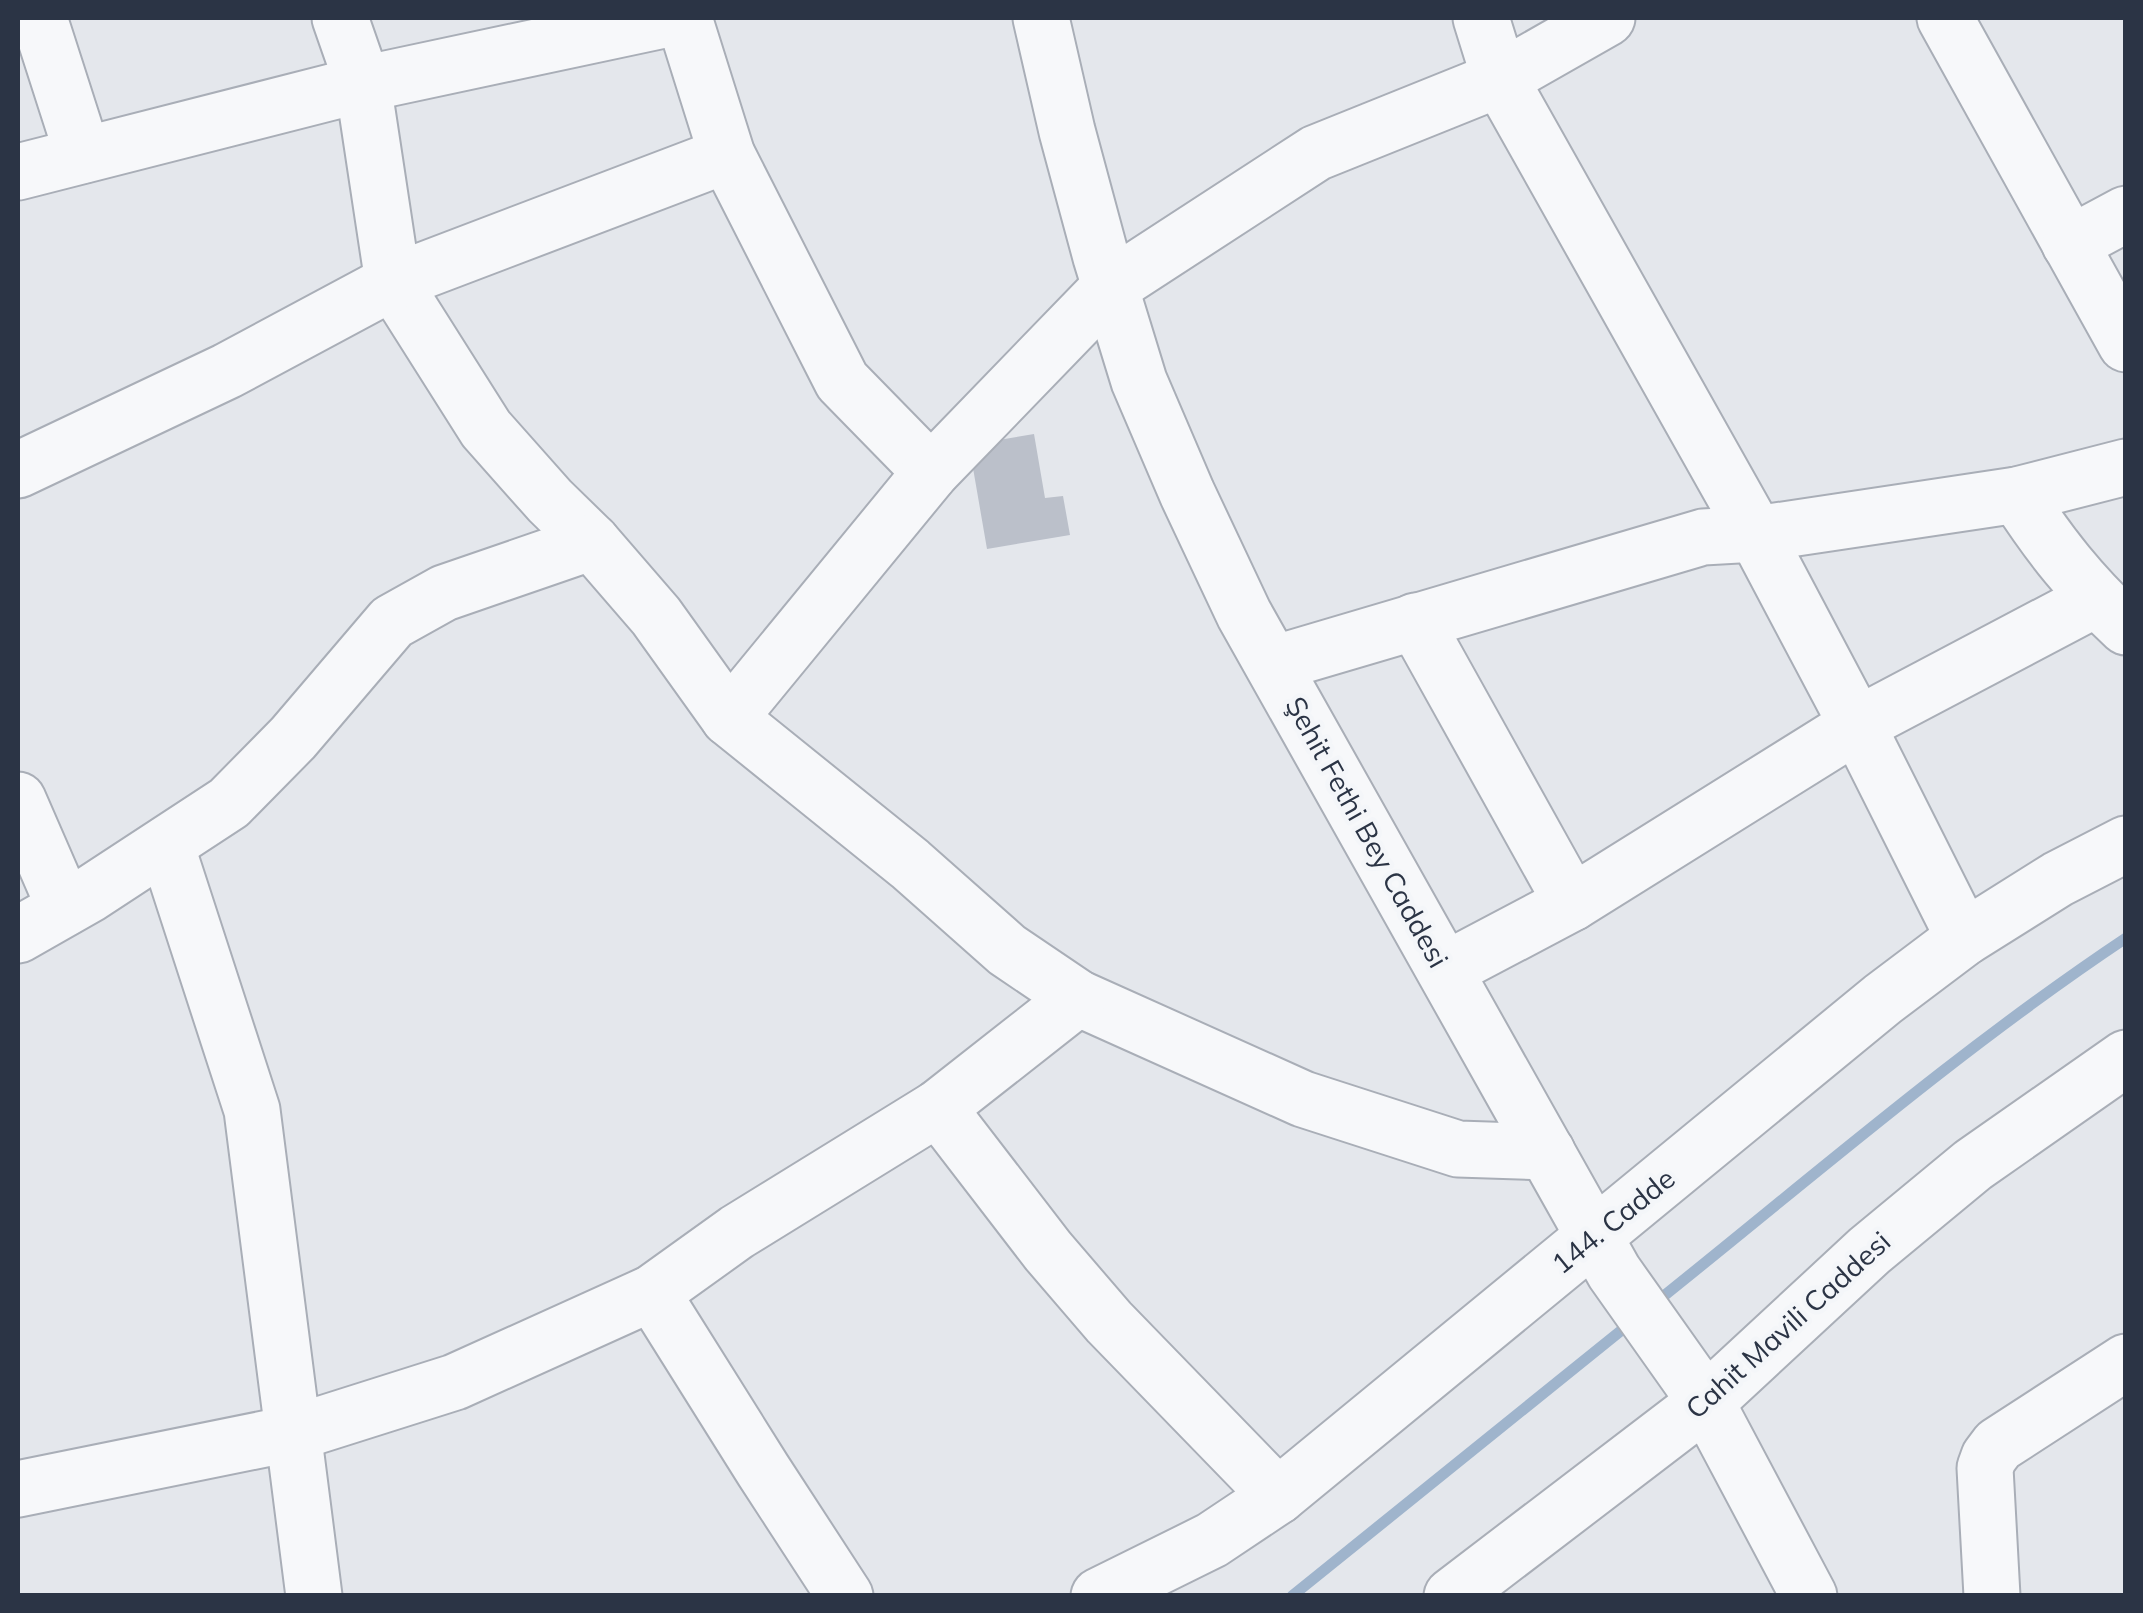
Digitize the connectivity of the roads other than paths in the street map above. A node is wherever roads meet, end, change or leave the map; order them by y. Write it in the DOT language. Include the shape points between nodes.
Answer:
graph roads {
  1 [pos="39,18"];
  2 [pos="340,18"];
  3 [pos="673,18"];
  4 [pos="684,18"];
  5 [pos="1041,18"];
  6 [pos="1481,18"];
  7 [pos="1607,18"];
  8 [pos="1945,18"];
  9 [pos="1500,79"];
  10 [pos="363,84"];
  11 [pos="83,155"];
  12 [pos="727,155"];
  13 [pos="18,172"];
  14 [pos="2126,214"];
  15 [pos="2070,244"];
  16 [pos="393,282"];
  17 [pos="1110,288"];
  18 [pos="2126,344"];
  19 [pos="2126,466"];
  20 [pos="18,470"];
  21 [pos="931,472"];
  22 [pos="2017,495"];
  23 [pos="1756,534"];
  24 [pos="592,542"];
  25 [pos="2111,613"];
  26 [pos="1416,620"];
  27 [pos="1272,664"];
  28 [pos="728,718"];
  29 [pos="1857,725"];
  30 [pos="18,800"];
  31 [pos="166,844"];
  32 [pos="2126,844"];
  33 [pos="1572,902"];
  34 [pos="65,908"];
  35 [pos="18,935"];
  36 [pos="1964,938"];
  37 [pos="1445,970"];
  38 [pos="1078,998"];
  39 [pos="2126,1058"];
  40 [pos="938,1108"];
  41 [pos="1546,1152"];
  42 [pos="1604,1254"];
  43 [pos="652,1293"];
  44 [pos="2126,1362"];
  45 [pos="1694,1385"];
  46 [pos="294,1433"];
  47 [pos="18,1489"];
  48 [pos="1278,1496"];
  49 [pos="314,1596"];
  50 [pos="845,1596"];
  51 [pos="1099,1596"];
  52 [pos="1452,1596"];
  53 [pos="1809,1596"];
  54 [pos="1992,1596"];
  1 -- 11 [label="street"];
  2 -- 10 [label="street"];
  3 -- 10 [label="street"];
  4 -- 12 [label="street"];
  5 -- 17 [label="street, Şehit Fethi Bey Caddesi"];
  6 -- 9 [label="street"];
  7 -- 9 [label="street"];
  8 -- 15 [label="street"];
  9 -- 17 [label="street" via="1316,153"];
  9 -- 23 [label="street"];
  10 -- 11 [label="street"];
  10 -- 16 [label="street"];
  11 -- 13 [label="street"];
  12 -- 16 [label="street"];
  12 -- 21 [label="street" via="842,381"];
  14 -- 15 [label="street"];
  15 -- 18 [label="street"];
  16 -- 20 [label="street" via="227,371"];
  16 -- 24 [label="street" via="486,428"];
  17 -- 21 [label="street"];
  17 -- 27 [label="street, Şehit Fethi Bey Caddesi" via="1139,380 1187,493"];
  19 -- 22 [label="street"];
  21 -- 28 [label="street"];
  22 -- 23 [label="street"];
  22 -- 25 [label="street" via="2047,542"];
  23 -- 26 [label="street" via="1703,537"];
  23 -- 29 [label="street"];
  24 -- 28 [label="street" via="656,616"];
  24 -- 31 [label="street" via="444,593 392,622 229,803"];
  25 -- 29 [label="street"];
  26 -- 27 [label="street"];
  26 -- 33 [label="street"];
  27 -- 37 [label="street, Şehit Fethi Bey Caddesi"];
  28 -- 38 [label="street" via="1007,950"];
  29 -- 33 [label="street"];
  29 -- 36 [label="street"];
  30 -- 34 [label="street"];
  31 -- 34 [label="street"];
  31 -- 46 [label="street" via="252,1110"];
  32 -- 36 [label="street, 144. Cadde"];
  33 -- 37 [label="street"];
  34 -- 35 [label="street"];
  36 -- 42 [label="street, 144. Cadde" via="1883,999"];
  37 -- 41 [label="street, Şehit Fethi Bey Caddesi"];
  38 -- 40 [label="street"];
  38 -- 41 [label="street" via="1302,1099 1458,1150"];
  39 -- 45 [label="street, Cahit Mavili Caddesi" via="1958,1177"];
  40 -- 43 [label="street" via="737,1232"];
  40 -- 48 [label="street" via="1109,1322"];
  41 -- 42 [label="street, Şehit Fethi Bey Caddesi"];
  42 -- 45 [label="street, Şehit Fethi Bey Caddesi"];
  42 -- 48 [label="street, 144. Cadde"];
  43 -- 46 [label="street" via="455,1382"];
  43 -- 50 [label="street"];
  44 -- 54 [label="street" via="1989,1457"];
  45 -- 52 [label="street, Cahit Mavili Caddesi"];
  45 -- 53 [label="street, Şehit Fethi Bey Caddesi"];
  46 -- 47 [label="street"];
  46 -- 49 [label="street"];
  48 -- 51 [label="street, 144. Cadde" via="1212,1540"];
}
